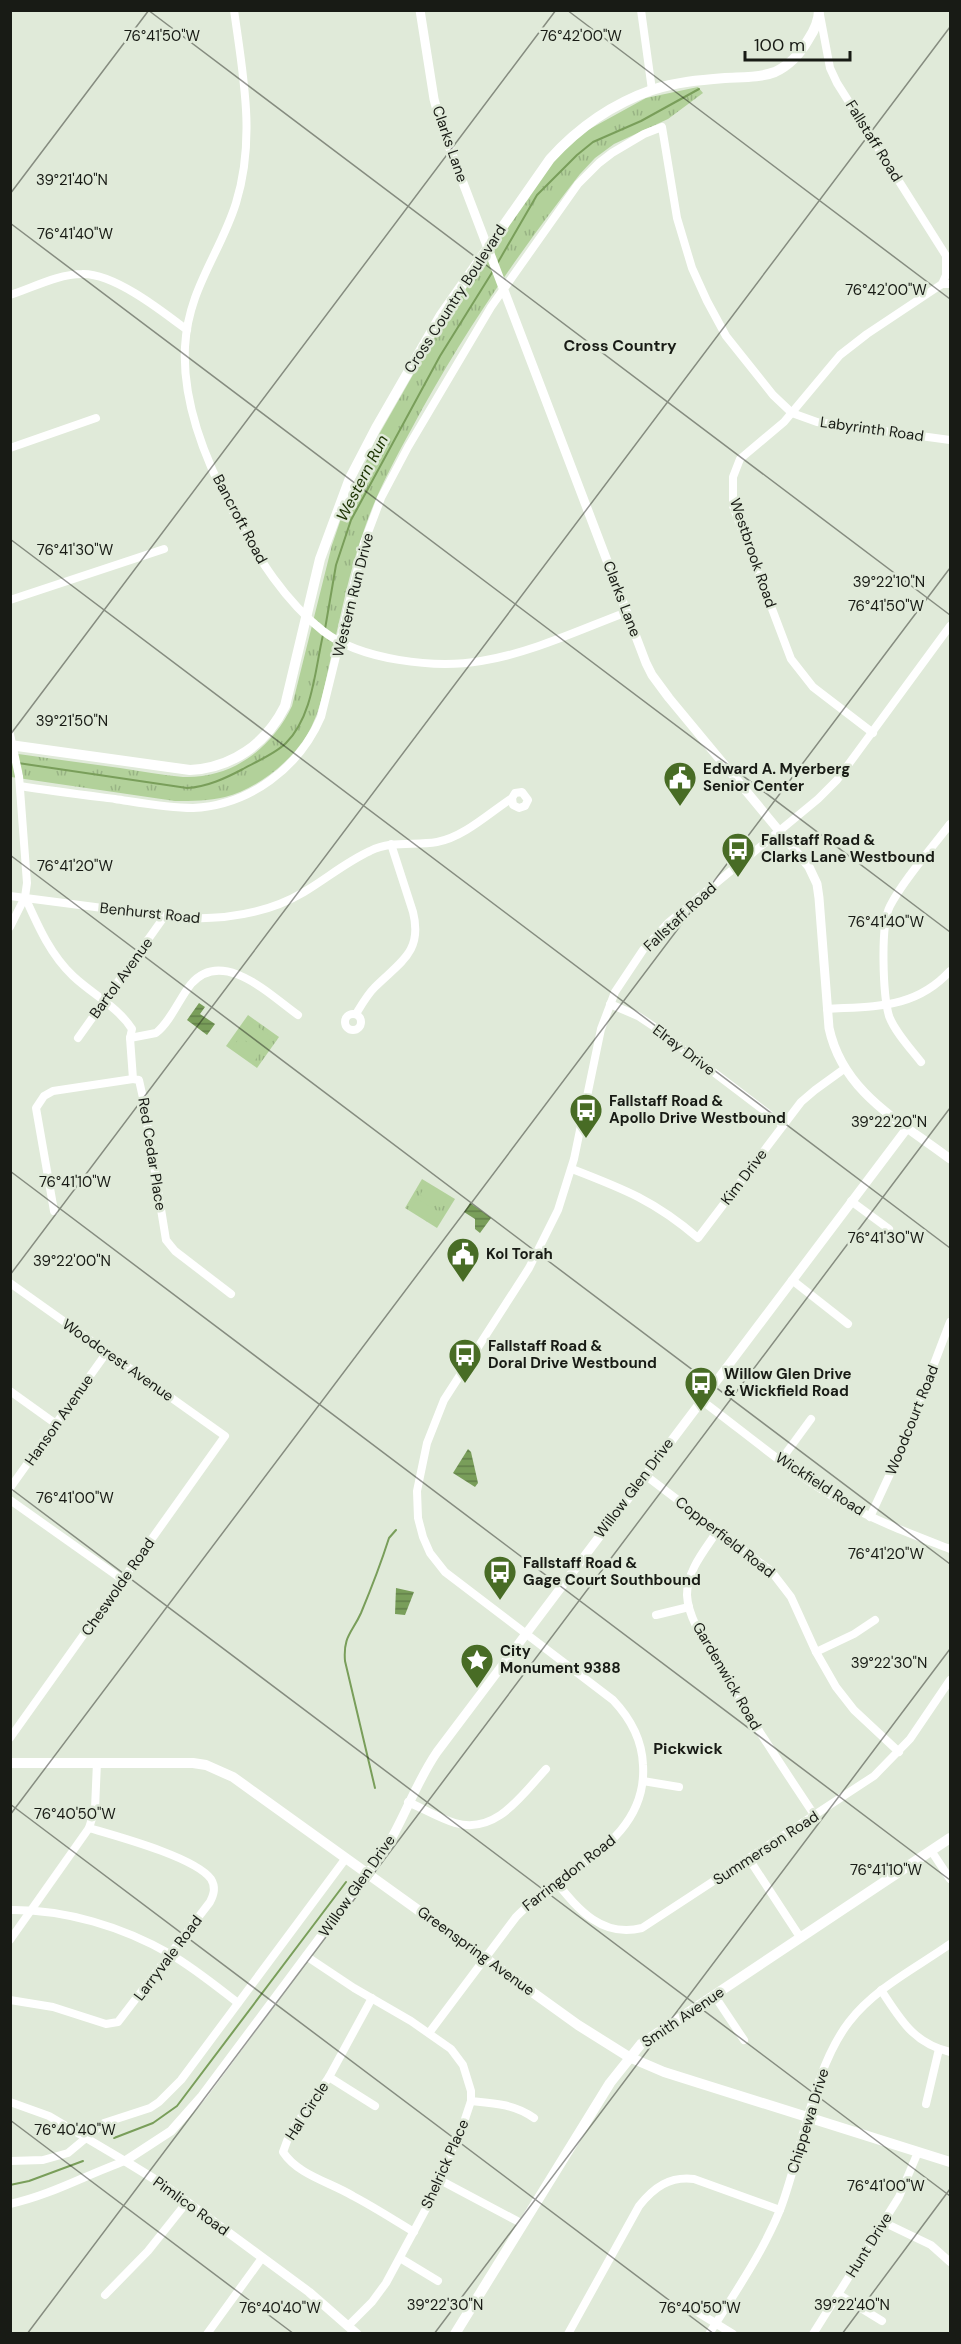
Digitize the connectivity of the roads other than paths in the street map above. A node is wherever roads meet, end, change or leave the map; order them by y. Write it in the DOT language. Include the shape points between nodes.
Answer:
graph roads {
  1 [pos="234,10"];
  2 [pos="420,10"];
  3 [pos="641,10"];
  4 [pos="819,12"];
  5 [pos="652,90"];
  6 [pos="662,127"];
  7 [pos="487,246"];
  8 [pos="945,254"];
  9 [pos="951,262"];
  10 [pos="946,284"];
  11 [pos="503,289"];
  12 [pos="10,296"];
  13 [pos="187,330"];
  14 [pos="792,413"];
  15 [pos="96,418"];
  16 [pos="951,440"];
  17 [pos="10,448"];
  18 [pos="164,549"];
  19 [pos="10,600"];
  20 [pos="627,612"];
  21 [pos="311,620"];
  22 [pos="951,626"];
  23 [pos="340,641"];
  24 [pos="873,733"];
  25 [pos="10,734"];
  26 [pos="13,749"];
  27 [pos="20,786"];
  28 [pos="512,798"];
  29 [pos="951,824"];
  30 [pos="779,830"];
  31 [pos="391,844"];
  32 [pos="10,896"];
  33 [pos="24,897"];
  34 [pos="164,917"];
  35 [pos="10,927"];
  36 [pos="951,971"];
  37 [pos="104,1002"];
  38 [pos="610,1004"];
  39 [pos="888,1005"];
  40 [pos="827,1009"];
  41 [pos="356,1014"];
  42 [pos="298,1016"];
  43 [pos="78,1038"];
  44 [pos="130,1038"];
  45 [pos="921,1062"];
  46 [pos="844,1069"];
  47 [pos="134,1079"];
  48 [pos="783,1125"];
  49 [pos="908,1127"];
  50 [pos="951,1159"];
  51 [pos="572,1169"];
  52 [pos="851,1201"];
  53 [pos="54,1211"];
  54 [pos="889,1229"];
  55 [pos="792,1280"];
  56 [pos="10,1283"];
  57 [pos="231,1294"];
  58 [pos="951,1322"];
  59 [pos="848,1324"];
  60 [pos="107,1352"];
  61 [pos="10,1391"];
  62 [pos="701,1400"];
  63 [pos="812,1419"];
  64 [pos="56,1424"];
  65 [pos="225,1436"];
  66 [pos="781,1460"];
  67 [pos="645,1474"];
  68 [pos="10,1488"];
  69 [pos="10,1500"];
  70 [pos="870,1517"];
  71 [pos="718,1530"];
  72 [pos="951,1548"];
  73 [pos="123,1580"];
  74 [pos="689,1607"];
  75 [pos="656,1615"];
  76 [pos="875,1620"];
  77 [pos="525,1634"];
  78 [pos="816,1652"];
  79 [pos="951,1680"];
  80 [pos="10,1737"];
  81 [pos="899,1752"];
  82 [pos="97,1762"];
  83 [pos="10,1763"];
  84 [pos="546,1769"];
  85 [pos="643,1781"];
  86 [pos="679,1787"];
  87 [pos="408,1802"];
  88 [pos="815,1816"];
  89 [pos="89,1828"];
  90 [pos="951,1838"];
  91 [pos="932,1852"];
  92 [pos="346,1858"];
  93 [pos="749,1859"];
  94 [pos="368,1873"];
  95 [pos="951,1879"];
  96 [pos="556,1882"];
  97 [pos="10,1910"];
  98 [pos="32,1910"];
  99 [pos="800,1937"];
  100 [pos="10,1940"];
  101 [pos="951,1944"];
  102 [pos="170,1954"];
  103 [pos="306,1956"];
  104 [pos="485,1957"];
  105 [pos="882,1990"];
  106 [pos="714,1995"];
  107 [pos="372,1998"];
  108 [pos="10,2000"];
  109 [pos="238,2003"];
  110 [pos="429,2033"];
  111 [pos="744,2040"];
  112 [pos="939,2049"];
  113 [pos="951,2052"];
  114 [pos="629,2057"];
  115 [pos="329,2077"];
  116 [pos="471,2101"];
  117 [pos="10,2102"];
  118 [pos="926,2104"];
  119 [pos="375,2106"];
  120 [pos="809,2117"];
  121 [pos="534,2118"];
  122 [pos="86,2138"];
  123 [pos="918,2152"];
  124 [pos="10,2161"];
  125 [pos="125,2161"];
  126 [pos="951,2162"];
  127 [pos="440,2180"];
  128 [pos="187,2202"];
  129 [pos="10,2204"];
  130 [pos="780,2210"];
  131 [pos="883,2222"];
  132 [pos="521,2223"];
  133 [pos="414,2232"];
  134 [pos="262,2258"];
  135 [pos="400,2258"];
  136 [pos="951,2262"];
  137 [pos="438,2281"];
  138 [pos="838,2294"];
  139 [pos="105,2295"];
  140 [pos="686,2304"];
  141 [pos="882,2321"];
  142 [pos="716,2323"];
  143 [pos="349,2325"];
  144 [pos="207,2334"];
  145 [pos="357,2334"];
  146 [pos="455,2334"];
  147 [pos="568,2334"];
  148 [pos="709,2334"];
  149 [pos="733,2334"];
  150 [pos="813,2334"];
  1 -- 13 [label="street, Bancroft Road" via="248,121 243,172 236,203 199,284"];
  2 -- 7 [label="street, Clarks Lane" via="437,112"];
  3 -- 5 [label="street"];
  4 -- 5 [label="main road, Cross Country Boulevard" via="804,48 776,71 761,76 687,81"];
  4 -- 8 [label="street, Fallstaff Road" via="834,77"];
  5 -- 7 [label="main road, Cross Country Boulevard" via="609,110 562,146"];
  6 -- 11 [label="street, Western Run Drive" via="628,142 588,173"];
  6 -- 14 [label="street, Labyrinth Road" via="677,218 699,285 737,352"];
  7 -- 11 [label="street, Clarks Lane"];
  7 -- 21 [label="main road, Cross Country Boulevard" via="425,340 350,478 320,559"];
  8 -- 9 [label="street, Fallstaff Road"];
  8 -- 10 [label="street, Westbrook Road"];
  10 -- 14 [label="street, Westbrook Road" via="854,343 828,367"];
  11 -- 20 [label="street, Clarks Lane"];
  11 -- 23 [label="street, Western Run Drive" via="469,341 381,498 358,563"];
  12 -- 13 [label="street" via="69,276 90,274 140,296"];
  13 -- 21 [label="street, Bancroft Road" via="188,382 197,426 214,474 261,560"];
  14 -- 16 [label="street, Labyrinth Road" via="817,422"];
  14 -- 24 [label="street, Westbrook Road" via="740,459 733,477 733,506 796,666 813,687"];
  15 -- 17 [label="street"];
  18 -- 19 [label="street"];
  20 -- 23 [label="street, Bancroft Road" via="530,649 479,662 407,661"];
  20 -- 30 [label="street, Clarks Lane" via="646,663 659,685"];
  21 -- 23 [label="street, Bancroft Road"];
  21 -- 26 [label="main road, Cross Country Boulevard" via="280,715 257,743 230,761 201,769 177,769"];
  22 -- 24 [label="street, Fallstaff Road"];
  23 -- 27 [label="street, Western Run Drive" via="326,704 309,741 293,763 240,798 208,806 180,807"];
  24 -- 30 [label="street, Fallstaff Road" via="830,787"];
  25 -- 26 [label="street"];
  26 -- 27 [label="street"];
  27 -- 33 [label="street" via="27,883"];
  28 -- 31 [label="street, Benhurst Road" via="448,839"];
  29 -- 39 [label="street" via="886,914 883,941"];
  30 -- 38 [label="street, Fallstaff Road" via="652,940 627,971"];
  30 -- 40 [label="street, Clarks Lane" via="809,867 816,884"];
  31 -- 34 [label="street, Benhurst Road" via="370,851 282,903 220,917"];
  31 -- 41 [label="street" via="416,921 415,940 402,964 373,989"];
  32 -- 33 [label="street, Benhurst Road"];
  33 -- 34 [label="street, Benhurst Road"];
  33 -- 35 [label="street"];
  33 -- 37 [label="street, Red Cedar Place" via="56,957"];
  34 -- 37 [label="street, Bartol Avenue"];
  36 -- 39 [label="street" via="921,996"];
  37 -- 43 [label="street, Bartol Avenue"];
  37 -- 44 [label="street, Red Cedar Place" via="127,1022 132,1029"];
  38 -- 48 [label="street, Elray Drive" via="653,1026"];
  38 -- 51 [label="street, Fallstaff Road" via="597,1044"];
  39 -- 40 [label="street"];
  39 -- 45 [label="street" via="895,1027"];
  40 -- 46 [label="street, Clarks Lane" via="832,1041"];
  42 -- 44 [label="street" via="246,978 218,970 191,985 156,1033"];
  44 -- 47 [label="street, Red Cedar Place"];
  46 -- 48 [label="street, Kim Drive" via="807,1096"];
  46 -- 49 [label="street, Clarks Lane" via="860,1090"];
  47 -- 53 [label="street" via="53,1091 36,1108"];
  47 -- 57 [label="street, Red Cedar Place" via="140,1080 169,1245"];
  48 -- 51 [label="street, Kim Drive" via="698,1238 642,1197"];
  49 -- 50 [label="street, Clarks Lane"];
  49 -- 52 [label="street, Willow Glen Drive"];
  51 -- 77 [label="street, Fallstaff Road" via="536,1257 441,1407 427,1443 417,1491 420,1528 435,1560 452,1578"];
  52 -- 54 [label="street"];
  52 -- 55 [label="street, Willow Glen Drive"];
  55 -- 59 [label="street"];
  55 -- 62 [label="street, Willow Glen Drive"];
  56 -- 60 [label="street, Woodcrest Avenue"];
  58 -- 70 [label="street, Woodcourt Road" via="902,1448"];
  60 -- 64 [label="street, Hanson Avenue"];
  60 -- 65 [label="street, Woodcrest Avenue"];
  61 -- 64 [label="street"];
  62 -- 66 [label="street, Wickfield Road"];
  62 -- 67 [label="street, Willow Glen Drive"];
  63 -- 66 [label="street"];
  64 -- 68 [label="street, Hanson Avenue"];
  65 -- 73 [label="street, Cheswolde Road"];
  66 -- 70 [label="street, Wickfield Road"];
  67 -- 71 [label="street, Copperfield Road"];
  67 -- 77 [label="street, Willow Glen Drive"];
  69 -- 73 [label="street"];
  70 -- 72 [label="street, Wickfield Road"];
  71 -- 74 [label="street, Gardenwick Road" via="693,1569 687,1594"];
  71 -- 78 [label="street, Copperfield Road" via="782,1584"];
  73 -- 80 [label="street, Cheswolde Road"];
  74 -- 75 [label="street"];
  74 -- 88 [label="street, Gardenwick Road" via="742,1706"];
  76 -- 78 [label="street"];
  77 -- 85 [label="street, Farringdon Road" via="605,1694 625,1714 642,1750"];
  77 -- 87 [label="street, Willow Glen Drive" via="436,1752"];
  78 -- 81 [label="street, Copperfield Road" via="854,1710"];
  79 -- 81 [label="street, Summerson Road"];
  81 -- 88 [label="street, Summerson Road" via="874,1776"];
  82 -- 83 [label="main road, Greenspring Avenue"];
  82 -- 89 [label="street" via="95,1809"];
  82 -- 92 [label="main road, Greenspring Avenue" via="193,1762 218,1769"];
  84 -- 87 [label="street" via="502,1815 485,1824 457,1823"];
  85 -- 86 [label="street"];
  85 -- 96 [label="street, Farringdon Road" via="631,1819 617,1836"];
  87 -- 94 [label="street, Willow Glen Drive" via="394,1834"];
  88 -- 93 [label="street, Summerson Road"];
  89 -- 98 [label="street"];
  89 -- 102 [label="street, Larryvale Road" via="153,1848 212,1881 210,1902"];
  90 -- 91 [label="main road, Smith Avenue"];
  91 -- 95 [label="street"];
  91 -- 99 [label="main road, Smith Avenue"];
  92 -- 94 [label="main road, Greenspring Avenue"];
  92 -- 109 [label="street, Willow Glen Drive"];
  93 -- 96 [label="street, Summerson Road" via="652,1923 632,1930 613,1929 595,1921"];
  93 -- 99 [label="street"];
  94 -- 103 [label="street, Willow Glen Drive"];
  94 -- 104 [label="main road, Greenspring Avenue"];
  96 -- 104 [label="street, Farringdon Road" via="529,1903"];
  97 -- 98 [label="street"];
  98 -- 100 [label="street"];
  98 -- 102 [label="street" via="102,1925"];
  99 -- 106 [label="main road, Smith Avenue"];
  101 -- 105 [label="street, Chippewa Drive"];
  102 -- 108 [label="street, Larryvale Road" via="118,2022 106,2024 53,2007"];
  102 -- 109 [label="street"];
  103 -- 107 [label="street, Shelrick Place"];
  103 -- 125 [label="street, Willow Glen Drive" via="181,2122"];
  104 -- 110 [label="street, Farringdon Road"];
  104 -- 114 [label="main road, Greenspring Avenue"];
  105 -- 112 [label="street" via="912,2032"];
  105 -- 120 [label="street, Chippewa Drive" via="839,2037"];
  106 -- 111 [label="street"];
  106 -- 114 [label="main road, Smith Avenue" via="656,2033"];
  107 -- 110 [label="street, Shelrick Place"];
  107 -- 115 [label="street, Hal Circle"];
  109 -- 122 [label="street, Willow Glen Drive" via="166,2096 150,2108 104,2123"];
  110 -- 116 [label="street, Shelrick Place" via="463,2064"];
  112 -- 113 [label="street"];
  112 -- 118 [label="street"];
  114 -- 120 [label="main road, Greenspring Avenue" via="681,2078"];
  114 -- 132 [label="main road, Smith Avenue"];
  115 -- 119 [label="street"];
  115 -- 133 [label="street, Hal Circle" via="290,2133 283,2152 300,2169"];
  116 -- 121 [label="street" via="517,2108"];
  116 -- 127 [label="street, Shelrick Place"];
  117 -- 122 [label="street, Pimlico Road" via="50,2116"];
  120 -- 123 [label="main road, Greenspring Avenue"];
  120 -- 130 [label="street, Chippewa Drive"];
  122 -- 124 [label="street, Willow Glen Drive" via="68,2153 52,2159"];
  122 -- 125 [label="street, Pimlico Road"];
  123 -- 126 [label="main road, Greenspring Avenue"];
  123 -- 131 [label="street, Hunt Drive"];
  125 -- 128 [label="street, Pimlico Road"];
  125 -- 129 [label="street" via="67,2186"];
  127 -- 132 [label="street"];
  127 -- 133 [label="street, Shelrick Place"];
  128 -- 134 [label="street, Pimlico Road"];
  128 -- 139 [label="street" via="148,2251"];
  130 -- 142 [label="street, Chippewa Drive"];
  130 -- 147 [label="street" via="694,2179 665,2182 639,2206"];
  131 -- 136 [label="street" via="931,2245"];
  131 -- 138 [label="street, Hunt Drive"];
  132 -- 146 [label="main road, Smith Avenue"];
  133 -- 135 [label="street, Shelrick Place"];
  134 -- 143 [label="street, Pimlico Road"];
  134 -- 144 [label="street"];
  135 -- 137 [label="street"];
  135 -- 143 [label="street, Shelrick Place" via="379,2293"];
  138 -- 141 [label="street"];
  138 -- 150 [label="street, Hunt Drive"];
  140 -- 142 [label="street"];
  142 -- 148 [label="street, Chippewa Drive"];
  142 -- 149 [label="street"];
  143 -- 145 [label="street, Pimlico Road"];
}
